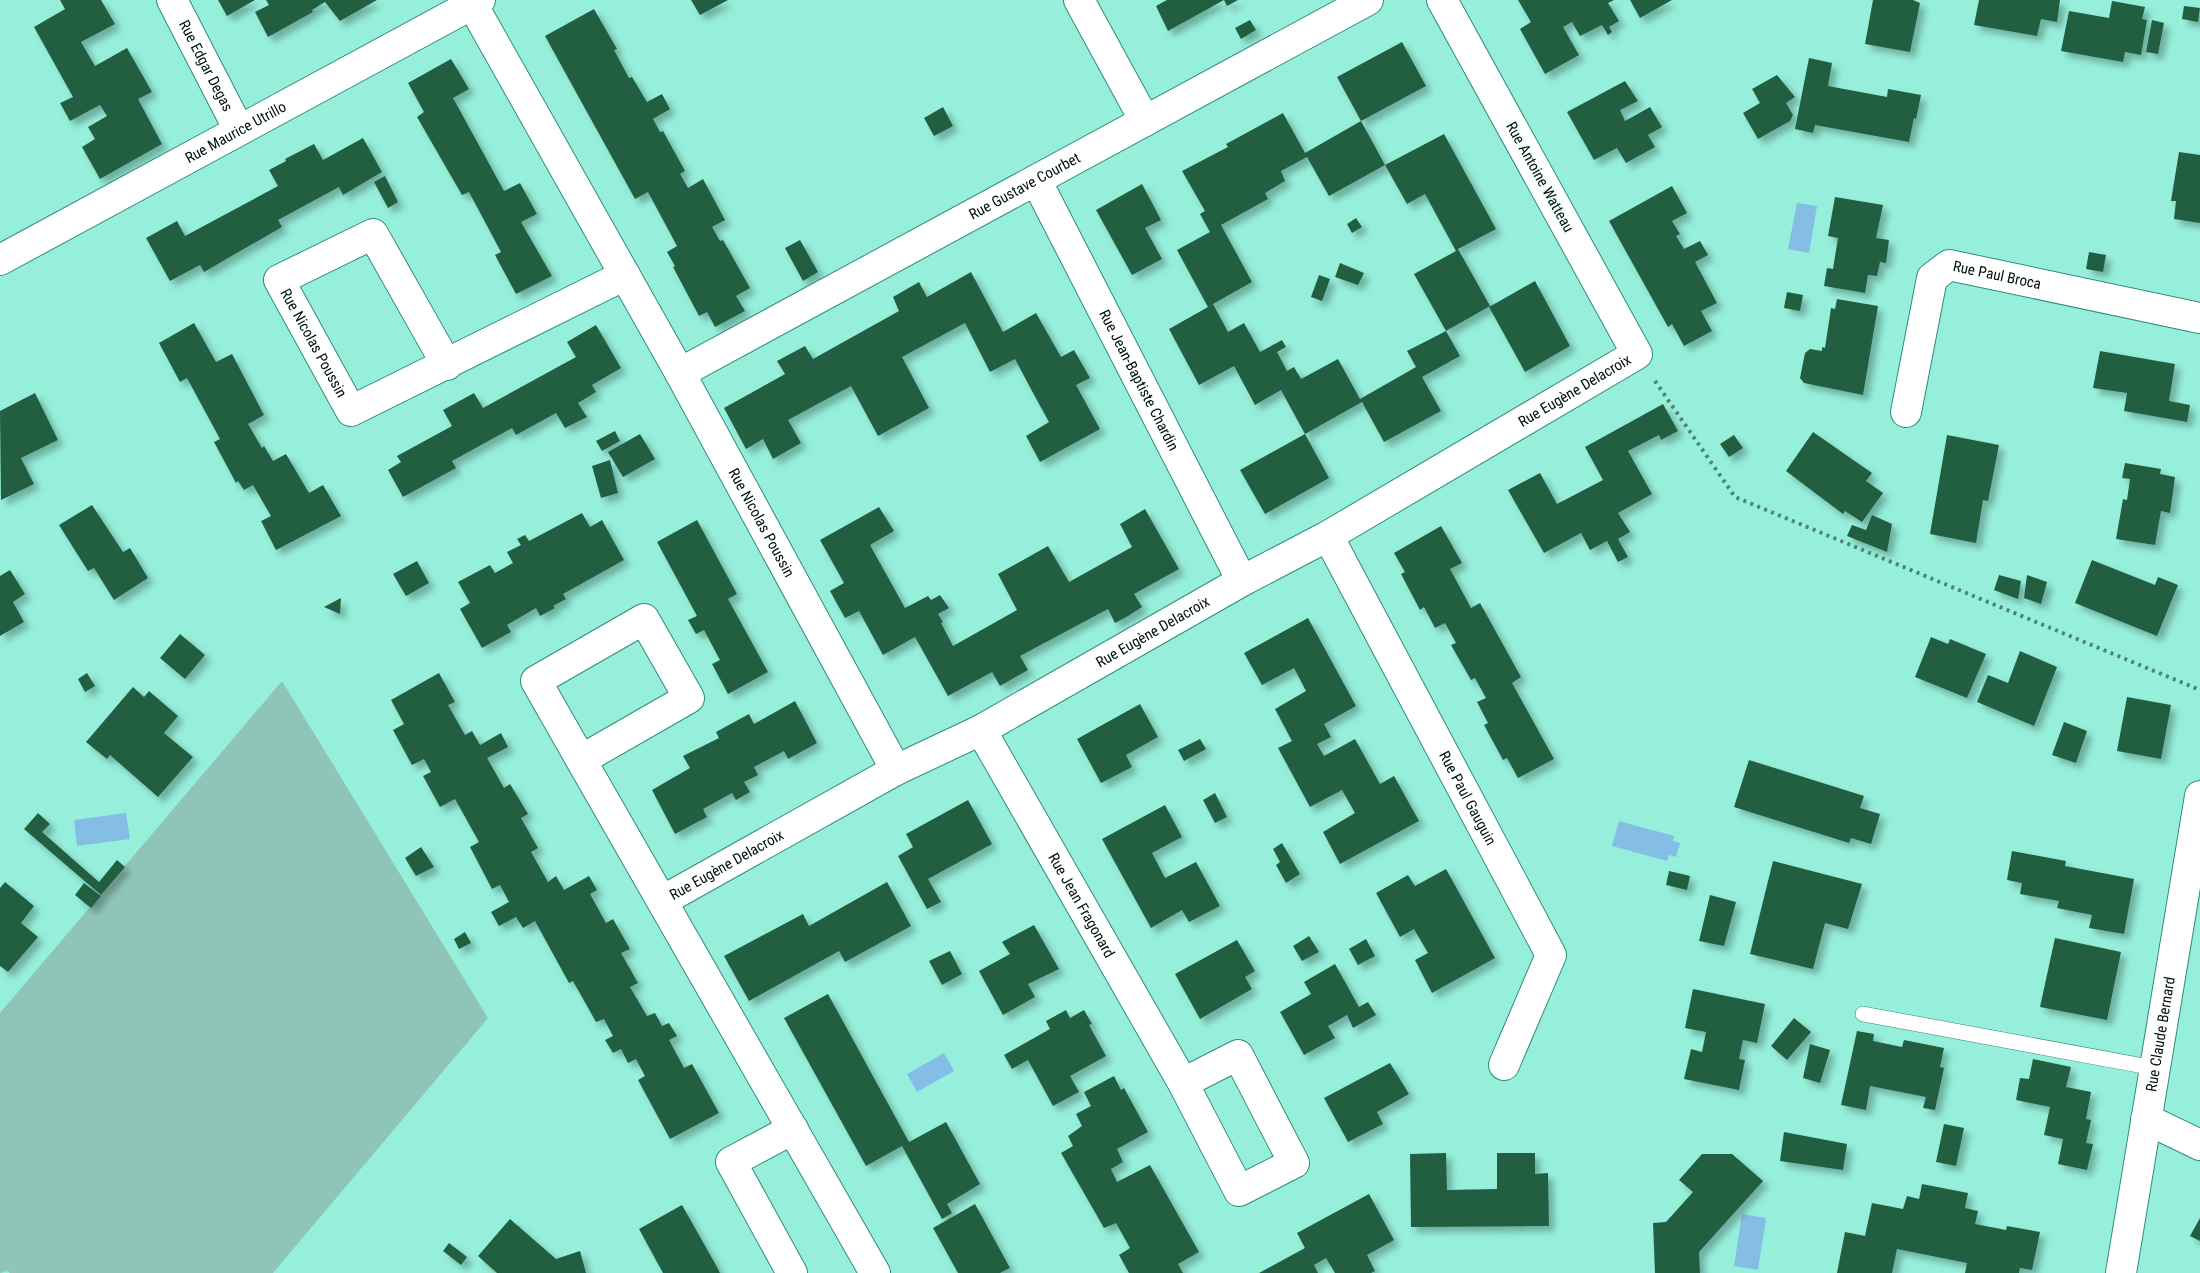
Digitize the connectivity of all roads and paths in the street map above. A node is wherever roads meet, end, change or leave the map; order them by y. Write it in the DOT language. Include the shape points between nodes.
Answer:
graph roads {
  1 [pos="172,0"];
  2 [pos="1079,0"];
  3 [pos="1368,0"];
  4 [pos="1442,0"];
  5 [pos="471,1"];
  6 [pos="1145,121"];
  7 [pos="239,130"];
  8 [pos="1036,180"];
  9 [pos="0,260"];
  10 [pos="625,275"];
  11 [pos="2200,318"];
  12 [pos="1637,354"];
  13 [pos="447,365"];
  14 [pos="680,374"];
  15 [pos="1906,412"];
  16 [pos="1328,536"];
  17 [pos="1242,581"];
  18 [pos="2200,690"];
  19 [pos="981,730"];
  20 [pos="581,760"];
  21 [pos="896,770"];
  22 [pos="2200,796"];
  23 [pos="662,901"];
  24 [pos="1863,1014"];
  25 [pos="1504,1065"];
  26 [pos="2155,1068"];
  27 [pos="1183,1083"];
  28 [pos="2146,1119"];
  29 [pos="793,1129"];
  30 [pos="2200,1145"];
  31 [pos="792,1273"];
  32 [pos="875,1273"];
  33 [pos="2121,1273"];
  1 -- 7 [label="street, Rue Edgar Degas"];
  2 -- 6 [label="street"];
  3 -- 6 [label="street, Rue Gustave Courbet"];
  4 -- 12 [label="street, Rue Antoine Watteau"];
  5 -- 7 [label="street, Rue Maurice Utrillo"];
  5 -- 10 [label="street, Rue Nicolas Poussin"];
  6 -- 8 [label="street, Rue Gustave Courbet"];
  7 -- 9 [label="street, Rue Maurice Utrillo"];
  8 -- 14 [label="street, Rue Gustave Courbet"];
  8 -- 17 [label="street, Rue Jean-Baptiste Chardin"];
  10 -- 13 [label="street, Rue Nicolas Poussin"];
  10 -- 14 [label="street, Rue Nicolas Poussin"];
  11 -- 15 [label="street, Rue Paul Broca" via="1949,265 1932,278"];
  12 -- 16 [label="street, Rue Eugène Delacroix"];
  12 -- 18 [label="path" via="1735,497"];
  13 -- 13 [label="street, Rue Nicolas Poussin" via="351,411 279,280 373,234"];
  14 -- 21 [label="street, Rue Nicolas Poussin"];
  16 -- 17 [label="street, Rue Eugène Delacroix"];
  16 -- 25 [label="street, Rue Paul Gauguin" via="1551,956"];
  17 -- 19 [label="street, Rue Eugène Delacroix"];
  19 -- 21 [label="street, Rue Eugène Delacroix"];
  19 -- 27 [label="street, Rue Jean Fragonard"];
  20 -- 20 [label="street, Rue Eugène Delacroix" via="536,681 644,619 689,698"];
  20 -- 23 [label="street, Rue Eugène Delacroix"];
  21 -- 23 [label="street, Rue Eugène Delacroix"];
  22 -- 26 [label="street, Rue Claude Bernard"];
  23 -- 29 [label="street, Rue Eugène Delacroix"];
  24 -- 26 [label="lane"];
  26 -- 28 [label="street, Rue Claude Bernard"];
  28 -- 30 [label="street"];
  28 -- 33 [label="street, Rue Claude Bernard"];
  29 -- 31 [label="street" via="731,1162"];
  29 -- 32 [label="street, Rue Eugène Delacroix"];
}
